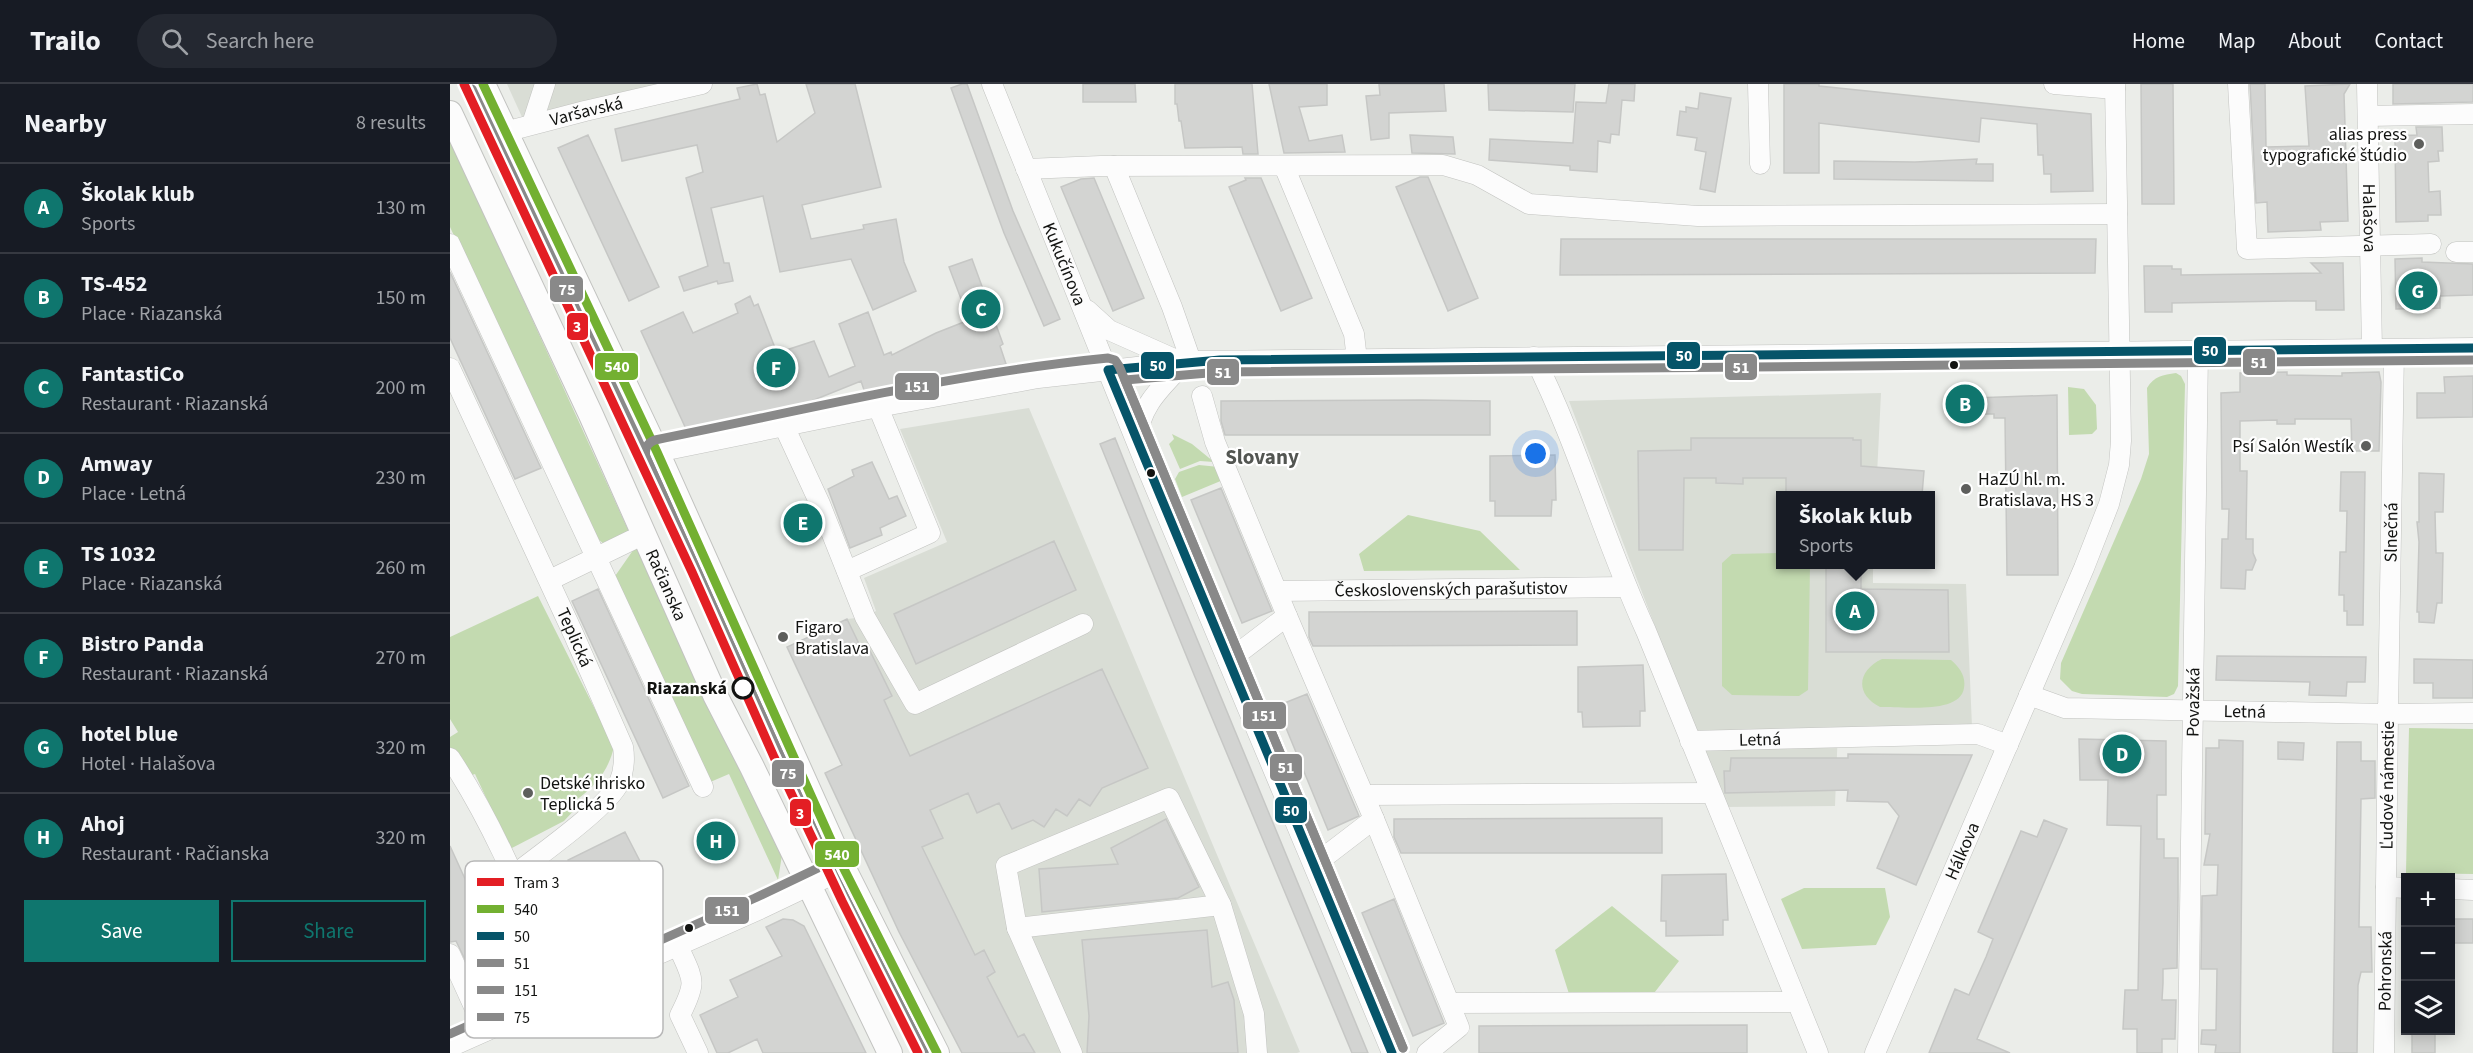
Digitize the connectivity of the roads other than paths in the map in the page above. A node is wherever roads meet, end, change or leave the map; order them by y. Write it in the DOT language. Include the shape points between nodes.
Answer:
graph roads {
  1 [pos="483,84"];
  2 [pos="545,84"];
  3 [pos="702,84"];
  4 [pos="992,84"];
  5 [pos="1758,84"];
  6 [pos="2054,84"];
  7 [pos="2238,84"];
  8 [pos="2367,84"];
  9 [pos="2115,86"];
  10 [pos="450,113"];
  11 [pos="2473,114"];
  12 [pos="2368,116"];
  13 [pos="532,124"];
  14 [pos="505,132"];
  15 [pos="1760,164"];
  16 [pos="1114,166"];
  17 [pos="1284,166"];
  18 [pos="1026,169"];
  19 [pos="2117,214"];
  20 [pos="450,244"];
  21 [pos="2431,244"];
  22 [pos="2370,245"];
  23 [pos="1079,301"];
  24 [pos="2473,348"];
  25 [pos="2372,350"];
  26 [pos="2394,350"];
  27 [pos="2198,352"];
  28 [pos="2119,353"];
  29 [pos="1534,357"];
  30 [pos="1357,360"];
  31 [pos="1186,361"];
  32 [pos="450,368"];
  33 [pos="1108,370"];
  34 [pos="1202,396"];
  35 [pos="878,407"];
  36 [pos="784,426"];
  37 [pos="1137,443"];
  38 [pos="657,452"];
  39 [pos="632,540"];
  40 [pos="597,557"];
  41 [pos="847,571"];
  42 [pos="556,577"];
  43 [pos="1626,587"];
  44 [pos="1277,591"];
  45 [pos="1287,616"];
  46 [pos="1083,624"];
  47 [pos="1228,661"];
  48 [pos="2029,694"];
  49 [pos="2192,712"];
  50 [pos="2473,713"];
  51 [pos="2388,714"];
  52 [pos="1690,741"];
  53 [pos="2008,745"];
  54 [pos="450,758"];
  55 [pos="703,787"];
  56 [pos="1711,793"];
  57 [pos="1369,806"];
  58 [pos="507,861"];
  59 [pos="531,861"];
  60 [pos="1314,865"];
  61 [pos="844,869"];
  62 [pos="808,886"];
  63 [pos="2396,887"];
  64 [pos="2455,889"];
  65 [pos="2473,890"];
  66 [pos="1221,905"];
  67 [pos="1017,928"];
  68 [pos="678,946"];
  69 [pos="663,953"];
  70 [pos="450,954"];
  71 [pos="465,987"];
  72 [pos="1451,1004"];
  73 [pos="1798,1006"];
  74 [pos="470,1038"];
  75 [pos="450,1047"];
  76 [pos="1815,1047"];
  77 [pos="698,1053"];
  78 [pos="890,1053"];
  79 [pos="937,1053"];
  80 [pos="1072,1053"];
  81 [pos="1257,1053"];
  82 [pos="1392,1053"];
  83 [pos="1427,1053"];
  84 [pos="1875,1053"];
  85 [pos="2188,1053"];
  86 [pos="2384,1053"];
  1 -- 14 [label="main road"];
  2 -- 13 [label="street"];
  3 -- 13 [label="street, Varšavská"];
  4 -- 18 [label="street, Kukučínova"];
  5 -- 15 [label="street"];
  6 -- 9 [label="street"];
  7 -- 22 [label="street" via="2247,249"];
  8 -- 12 [label="street, Halašova"];
  9 -- 19 [label="street, Hálkova"];
  10 -- 62 [label="main road, Račianska" via="591,415 715,695"];
  11 -- 12 [label="street"];
  12 -- 22 [label="street, Halašova"];
  13 -- 14 [label="street, Varšavská"];
  14 -- 38 [label="main road"];
  16 -- 17 [label="street"];
  16 -- 18 [label="street"];
  16 -- 31 [label="street" via="1172,307"];
  17 -- 19 [label="street" via="1443,165 1477,175 1529,204 1698,216"];
  17 -- 30 [label="street" via="1354,334"];
  18 -- 23 [label="street, Kukučínova"];
  19 -- 28 [label="street, Hálkova"];
  20 -- 40 [label="street"];
  21 -- 22 [label="street"];
  22 -- 25 [label="street, Halašova"];
  23 -- 31 [label="street" via="1109,330"];
  23 -- 33 [label="street, Kukučínova"];
  24 -- 26 [label="street"];
  25 -- 26 [label="street"];
  25 -- 27 [label="street"];
  26 -- 51 [label="street, Slnečná"];
  27 -- 28 [label="street"];
  27 -- 49 [label="street, Považská"];
  28 -- 29 [label="street"];
  28 -- 48 [label="street, Hálkova" via="2122,418 2114,489"];
  29 -- 30 [label="street"];
  29 -- 43 [label="street"];
  30 -- 31 [label="street"];
  31 -- 33 [label="street"];
  31 -- 37 [label="street" via="1147,406 1139,421"];
  32 -- 59 [label="street, Teplická" via="623,747 625,763 618,784 605,801"];
  33 -- 35 [label="street" via="1038,378"];
  33 -- 37 [label="street, Kukučínova"];
  34 -- 44 [label="street" via="1215,442"];
  35 -- 36 [label="street"];
  35 -- 41 [label="street" via="930,533"];
  36 -- 38 [label="street"];
  36 -- 41 [label="street"];
  37 -- 47 [label="street, Kukučínova"];
  38 -- 61 [label="main road"];
  39 -- 40 [label="street"];
  40 -- 42 [label="street"];
  40 -- 55 [label="street"];
  41 -- 46 [label="street" via="865,617 915,704"];
  43 -- 44 [label="street, Československých parašutistov"];
  43 -- 52 [label="street"];
  44 -- 45 [label="street"];
  45 -- 47 [label="street"];
  45 -- 57 [label="street"];
  47 -- 60 [label="street, Kukučínova"];
  48 -- 49 [label="street, Letná" via="2065,708"];
  48 -- 53 [label="street, Hálkova"];
  49 -- 51 [label="street, Letná"];
  49 -- 85 [label="street, Považská"];
  50 -- 51 [label="street, Ľudové námestie"];
  51 -- 63 [label="street, Ľudové námestie"];
  52 -- 53 [label="street, Letná" via="1978,734"];
  52 -- 56 [label="street"];
  53 -- 84 [label="street, Hálkova"];
  54 -- 58 [label="street"];
  56 -- 57 [label="street"];
  56 -- 73 [label="street"];
  57 -- 60 [label="street"];
  57 -- 72 [label="street"];
  60 -- 82 [label="street, Kukučínova"];
  61 -- 62 [label="street"];
  61 -- 79 [label="main road"];
  62 -- 68 [label="street"];
  62 -- 78 [label="main road, Račianska"];
  63 -- 86 [label="street, Pohronská"];
  64 -- 65 [label="street"];
  66 -- 67 [label="street"];
  66 -- 67 [label="street" via="1169,798 1006,866"];
  66 -- 81 [label="street" via="1254,1014"];
  67 -- 80 [label="street"];
  68 -- 69 [label="street"];
  68 -- 77 [label="street" via="691,972 692,992 680,1015"];
  70 -- 71 [label="street"];
  72 -- 73 [label="street"];
  72 -- 83 [label="street" via="1460,1027"];
  73 -- 76 [label="street"];
  74 -- 75 [label="street"];
}
